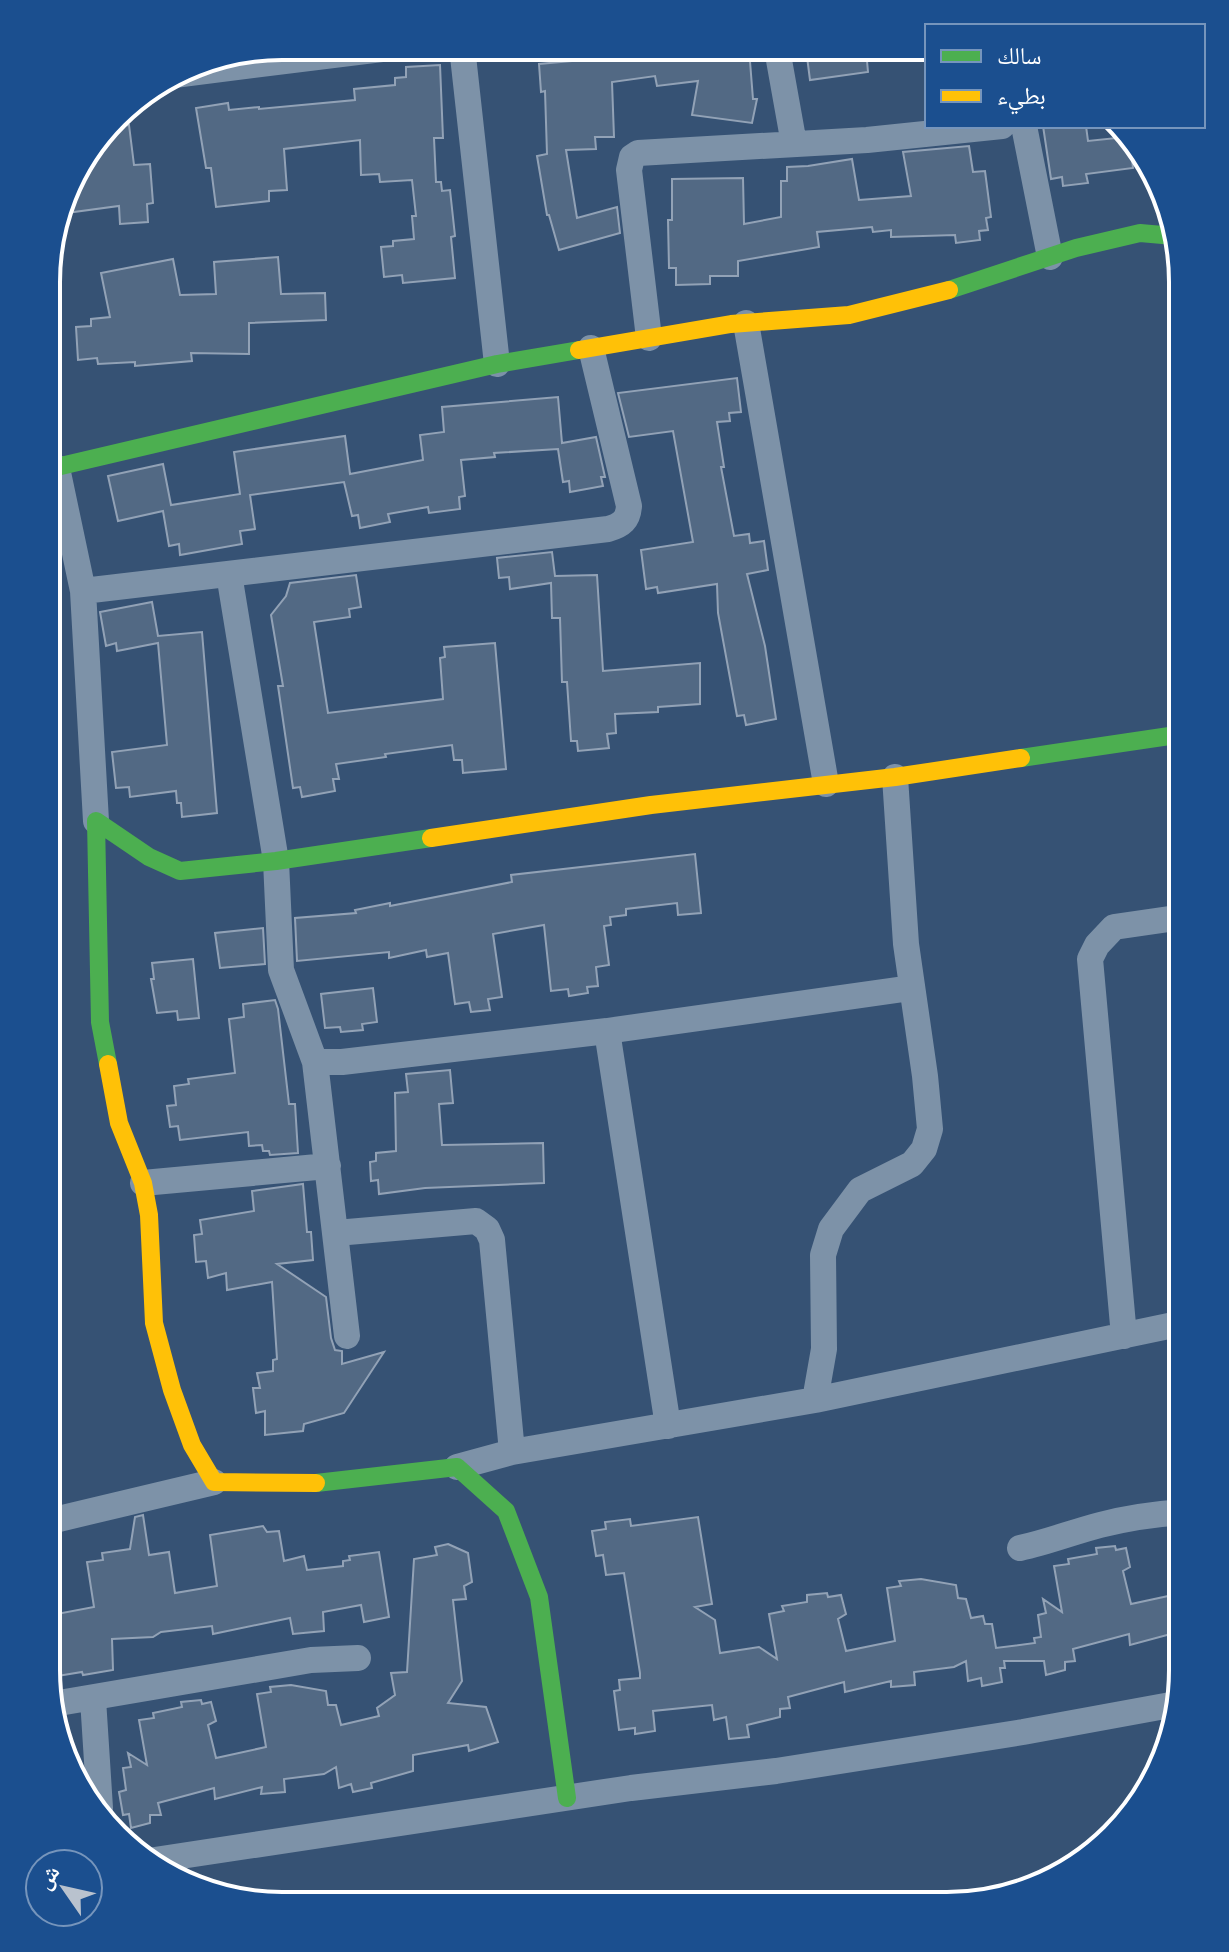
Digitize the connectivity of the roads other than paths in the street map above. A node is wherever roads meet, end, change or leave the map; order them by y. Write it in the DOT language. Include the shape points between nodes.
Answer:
graph roads {
  1 [pos="294,60"];
  2 [pos="463,60"];
  3 [pos="779,60"];
  4 [pos="220,69"];
  5 [pos="983,128"];
  6 [pos="1024,128"];
  7 [pos="794,144"];
  8 [pos="1164,235"];
  9 [pos="1050,257"];
  10 [pos="746,323"];
  11 [pos="649,338"];
  12 [pos="591,348"];
  13 [pos="497,364"];
  14 [pos="60,467"];
  15 [pos="60,500"];
  16 [pos="229,574"];
  17 [pos="83,591"];
  18 [pos="1169,736"];
  19 [pos="895,777"];
  20 [pos="826,784"];
  21 [pos="96,821"];
  22 [pos="276,861"];
  23 [pos="1169,919"];
  24 [pos="911,988"];
  25 [pos="607,1031"];
  26 [pos="315,1062"];
  27 [pos="328,1166"];
  28 [pos="143,1183"];
  29 [pos="336,1233"];
  30 [pos="1169,1326"];
  31 [pos="347,1336"];
  32 [pos="1124,1336"];
  33 [pos="815,1400"];
  34 [pos="668,1426"];
  35 [pos="512,1452"];
  36 [pos="457,1467"];
  37 [pos="214,1482"];
  38 [pos="1169,1513"];
  39 [pos="60,1519"];
  40 [pos="1020,1548"];
  41 [pos="358,1658"];
  42 [pos="93,1699"];
  43 [pos="63,1703"];
  44 [pos="1166,1706"];
  45 [pos="99,1795"];
  46 [pos="567,1798"];
  47 [pos="166,1858"];
  1 -- 4 [label="street"];
  2 -- 13 [label="street"];
  3 -- 7 [label="street"];
  5 -- 7 [label="street"];
  6 -- 9 [label="street"];
  7 -- 11 [label="street" via="632,157 629,170"];
  8 -- 9 [label="street" via="1140,233"];
  9 -- 10 [label="street" via="849,315"];
  10 -- 11 [label="street"];
  10 -- 20 [label="street"];
  11 -- 12 [label="street"];
  12 -- 13 [label="street"];
  12 -- 16 [label="street" via="629,506 621,526"];
  13 -- 14 [label="street"];
  15 -- 17 [label="street"];
  16 -- 17 [label="street"];
  16 -- 22 [label="street"];
  17 -- 21 [label="street"];
  18 -- 19 [label="street"];
  19 -- 20 [label="street"];
  19 -- 24 [label="street"];
  20 -- 22 [label="street"];
  21 -- 22 [label="street" via="180,871"];
  21 -- 28 [label="street" via="100,1022 119,1123"];
  22 -- 26 [label="street" via="281,970"];
  23 -- 32 [label="street" via="1114,927 1090,959"];
  24 -- 25 [label="street"];
  24 -- 33 [label="street" via="930,1129 912,1164 860,1190 831,1229 823,1255 824,1349"];
  25 -- 26 [label="street"];
  25 -- 34 [label="street"];
  26 -- 27 [label="street"];
  27 -- 28 [label="street"];
  27 -- 29 [label="street"];
  28 -- 37 [label="street" via="154,1323 192,1445"];
  29 -- 31 [label="street"];
  29 -- 35 [label="street" via="476,1221 487,1229"];
  30 -- 32 [label="street"];
  32 -- 33 [label="street"];
  33 -- 34 [label="street"];
  34 -- 35 [label="street"];
  35 -- 36 [label="street"];
  36 -- 37 [label="street" via="303,1484"];
  36 -- 46 [label="street" via="506,1511 539,1597"];
  37 -- 39 [label="street"];
  38 -- 40 [label="street"];
  41 -- 42 [label="street" via="311,1660"];
  42 -- 43 [label="street"];
  42 -- 45 [label="street"];
  44 -- 46 [label="street" via="776,1771"];
  46 -- 47 [label="street"];
}
